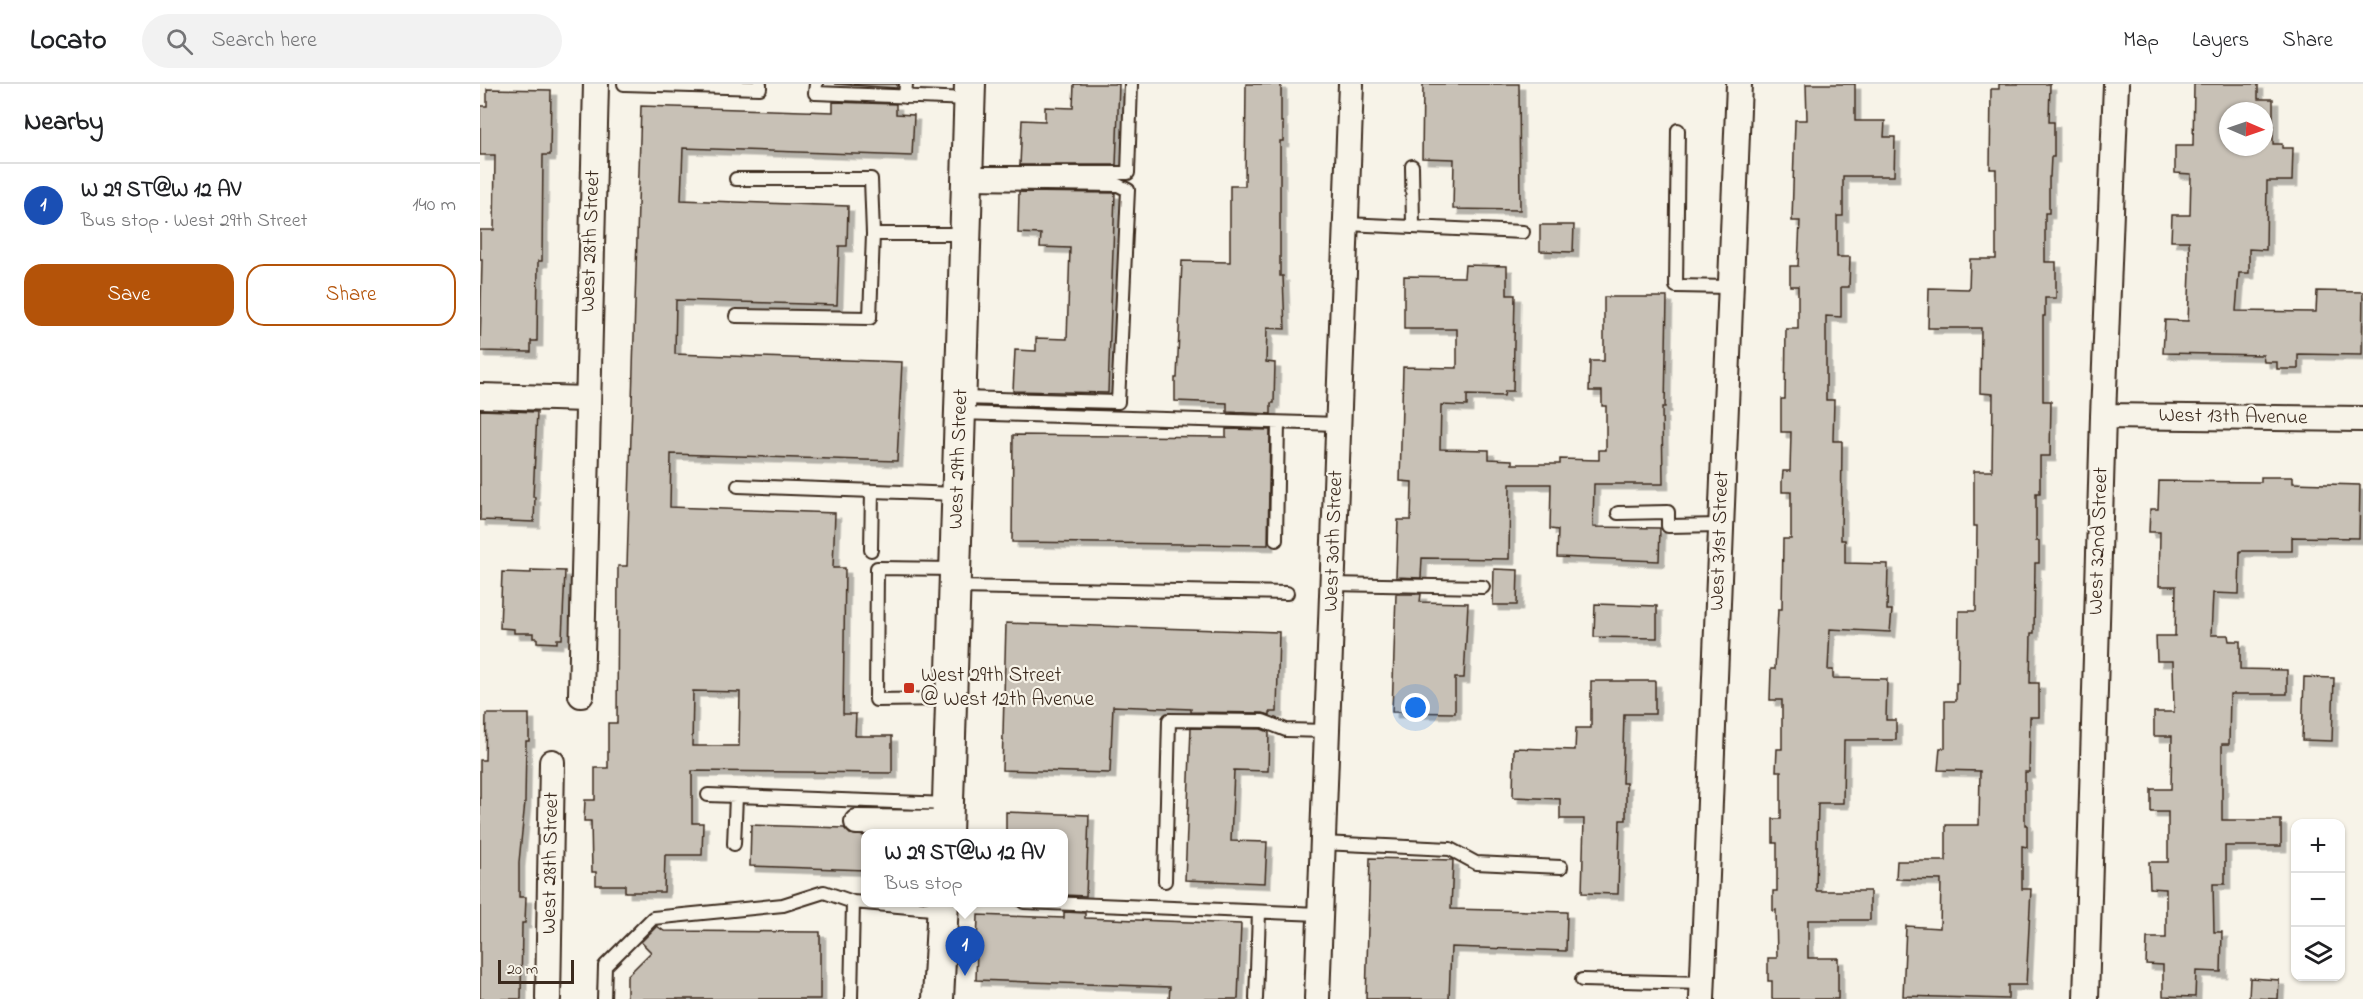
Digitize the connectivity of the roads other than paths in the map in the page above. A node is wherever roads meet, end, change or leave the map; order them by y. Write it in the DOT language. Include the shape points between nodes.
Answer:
graph roads {
  1 [pos="596,84"];
  2 [pos="624,84"];
  3 [pos="760,84"];
  4 [pos="816,84"];
  5 [pos="1131,84"];
  6 [pos="1351,84"];
  7 [pos="1738,84"];
  8 [pos="2116,84"];
  9 [pos="906,90"];
  10 [pos="970,92"];
  11 [pos="1678,130"];
  12 [pos="1412,165"];
  13 [pos="967,178"];
  14 [pos="736,179"];
  15 [pos="1346,224"];
  16 [pos="1413,227"];
  17 [pos="1523,232"];
  18 [pos="873,234"];
  19 [pos="965,234"];
  20 [pos="1730,287"];
  21 [pos="736,316"];
  22 [pos="480,396"];
  23 [pos="587,399"];
  24 [pos="961,405"];
  25 [pos="2103,416"];
  26 [pos="2363,419"];
  27 [pos="1278,423"];
  28 [pos="1338,424"];
  29 [pos="738,486"];
  30 [pos="872,491"];
  31 [pos="958,494"];
  32 [pos="1618,513"];
  33 [pos="1721,525"];
  34 [pos="1276,540"];
  35 [pos="871,550"];
  36 [pos="955,578"];
  37 [pos="1332,584"];
  38 [pos="1483,587"];
  39 [pos="1287,593"];
  40 [pos="581,695"];
  41 [pos="952,699"];
  42 [pos="1327,731"];
  43 [pos="552,762"];
  44 [pos="708,795"];
  45 [pos="736,796"];
  46 [pos="948,820"];
  47 [pos="857,822"];
  48 [pos="1322,843"];
  49 [pos="734,844"];
  50 [pos="1561,867"];
  51 [pos="1164,882"];
  52 [pos="853,902"];
  53 [pos="861,902"];
  54 [pos="1068,905"];
  55 [pos="943,907"];
  56 [pos="1259,912"];
  57 [pos="1320,914"];
  58 [pos="1582,980"];
  59 [pos="1702,991"];
  60 [pos="548,999"];
  61 [pos="604,999"];
  62 [pos="851,999"];
  63 [pos="938,999"];
  64 [pos="1256,999"];
  65 [pos="1317,999"];
  66 [pos="2086,999"];
  1 -- 23 [label="street, West 28th Street"];
  2 -- 3 [label="lane" via="760,88"];
  4 -- 9 [label="lane" via="816,93"];
  5 -- 13 [label="lane" via="1128,173"];
  6 -- 15 [label="street, West 30th Street"];
  7 -- 20 [label="street, West 31st Street"];
  8 -- 25 [label="street, West 32nd Street"];
  9 -- 10 [label="lane"];
  10 -- 13 [label="street, West 29th Street"];
  11 -- 20 [label="lane" via="1676,286"];
  12 -- 16 [label="lane"];
  13 -- 19 [label="street, West 29th Street"];
  13 -- 24 [label="lane" via="1118,185 1128,190 1118,402"];
  14 -- 18 [label="lane" via="871,180"];
  15 -- 16 [label="lane"];
  15 -- 28 [label="street, West 30th Street"];
  16 -- 17 [label="lane"];
  18 -- 19 [label="lane"];
  18 -- 21 [label="lane" via="870,318"];
  19 -- 24 [label="street, West 29th Street"];
  20 -- 33 [label="street, West 31st Street"];
  22 -- 23 [label="street"];
  23 -- 40 [label="street, West 28th Street"];
  24 -- 27 [label="lane"];
  24 -- 31 [label="street, West 29th Street"];
  25 -- 26 [label="street, West 13th Avenue"];
  25 -- 66 [label="street, West 32nd Street"];
  27 -- 28 [label="lane"];
  27 -- 34 [label="lane"];
  28 -- 37 [label="street, West 30th Street"];
  29 -- 30 [label="lane"];
  30 -- 31 [label="lane"];
  30 -- 35 [label="lane"];
  31 -- 36 [label="street, West 29th Street"];
  32 -- 33 [label="lane" via="1668,512 1668,526"];
  33 -- 59 [label="street, West 31st Street"];
  36 -- 39 [label="lane"];
  36 -- 41 [label="street, West 29th Street"];
  36 -- 41 [label="lane" via="877,568 876,700"];
  37 -- 38 [label="lane"];
  37 -- 42 [label="street, West 30th Street"];
  41 -- 46 [label="street, West 29th Street"];
  42 -- 48 [label="street, West 30th Street"];
  42 -- 51 [label="lane" via="1286,730 1263,721 1169,720"];
  43 -- 60 [label="street, West 28th Street"];
  44 -- 45 [label="lane"];
  45 -- 46 [label="lane"];
  45 -- 49 [label="lane"];
  46 -- 47 [label="street"];
  48 -- 50 [label="lane" via="1450,849 1476,863"];
  48 -- 57 [label="street, West 30th Street"];
  52 -- 53 [label="lane"];
  52 -- 61 [label="lane" via="824,892 783,905 653,918 605,966"];
  52 -- 62 [label="lane"];
  54 -- 56 [label="lane"];
  55 -- 63 [label="street"];
  56 -- 57 [label="lane"];
  56 -- 64 [label="lane"];
  57 -- 65 [label="street, West 30th Street"];
  58 -- 59 [label="lane"];
}
